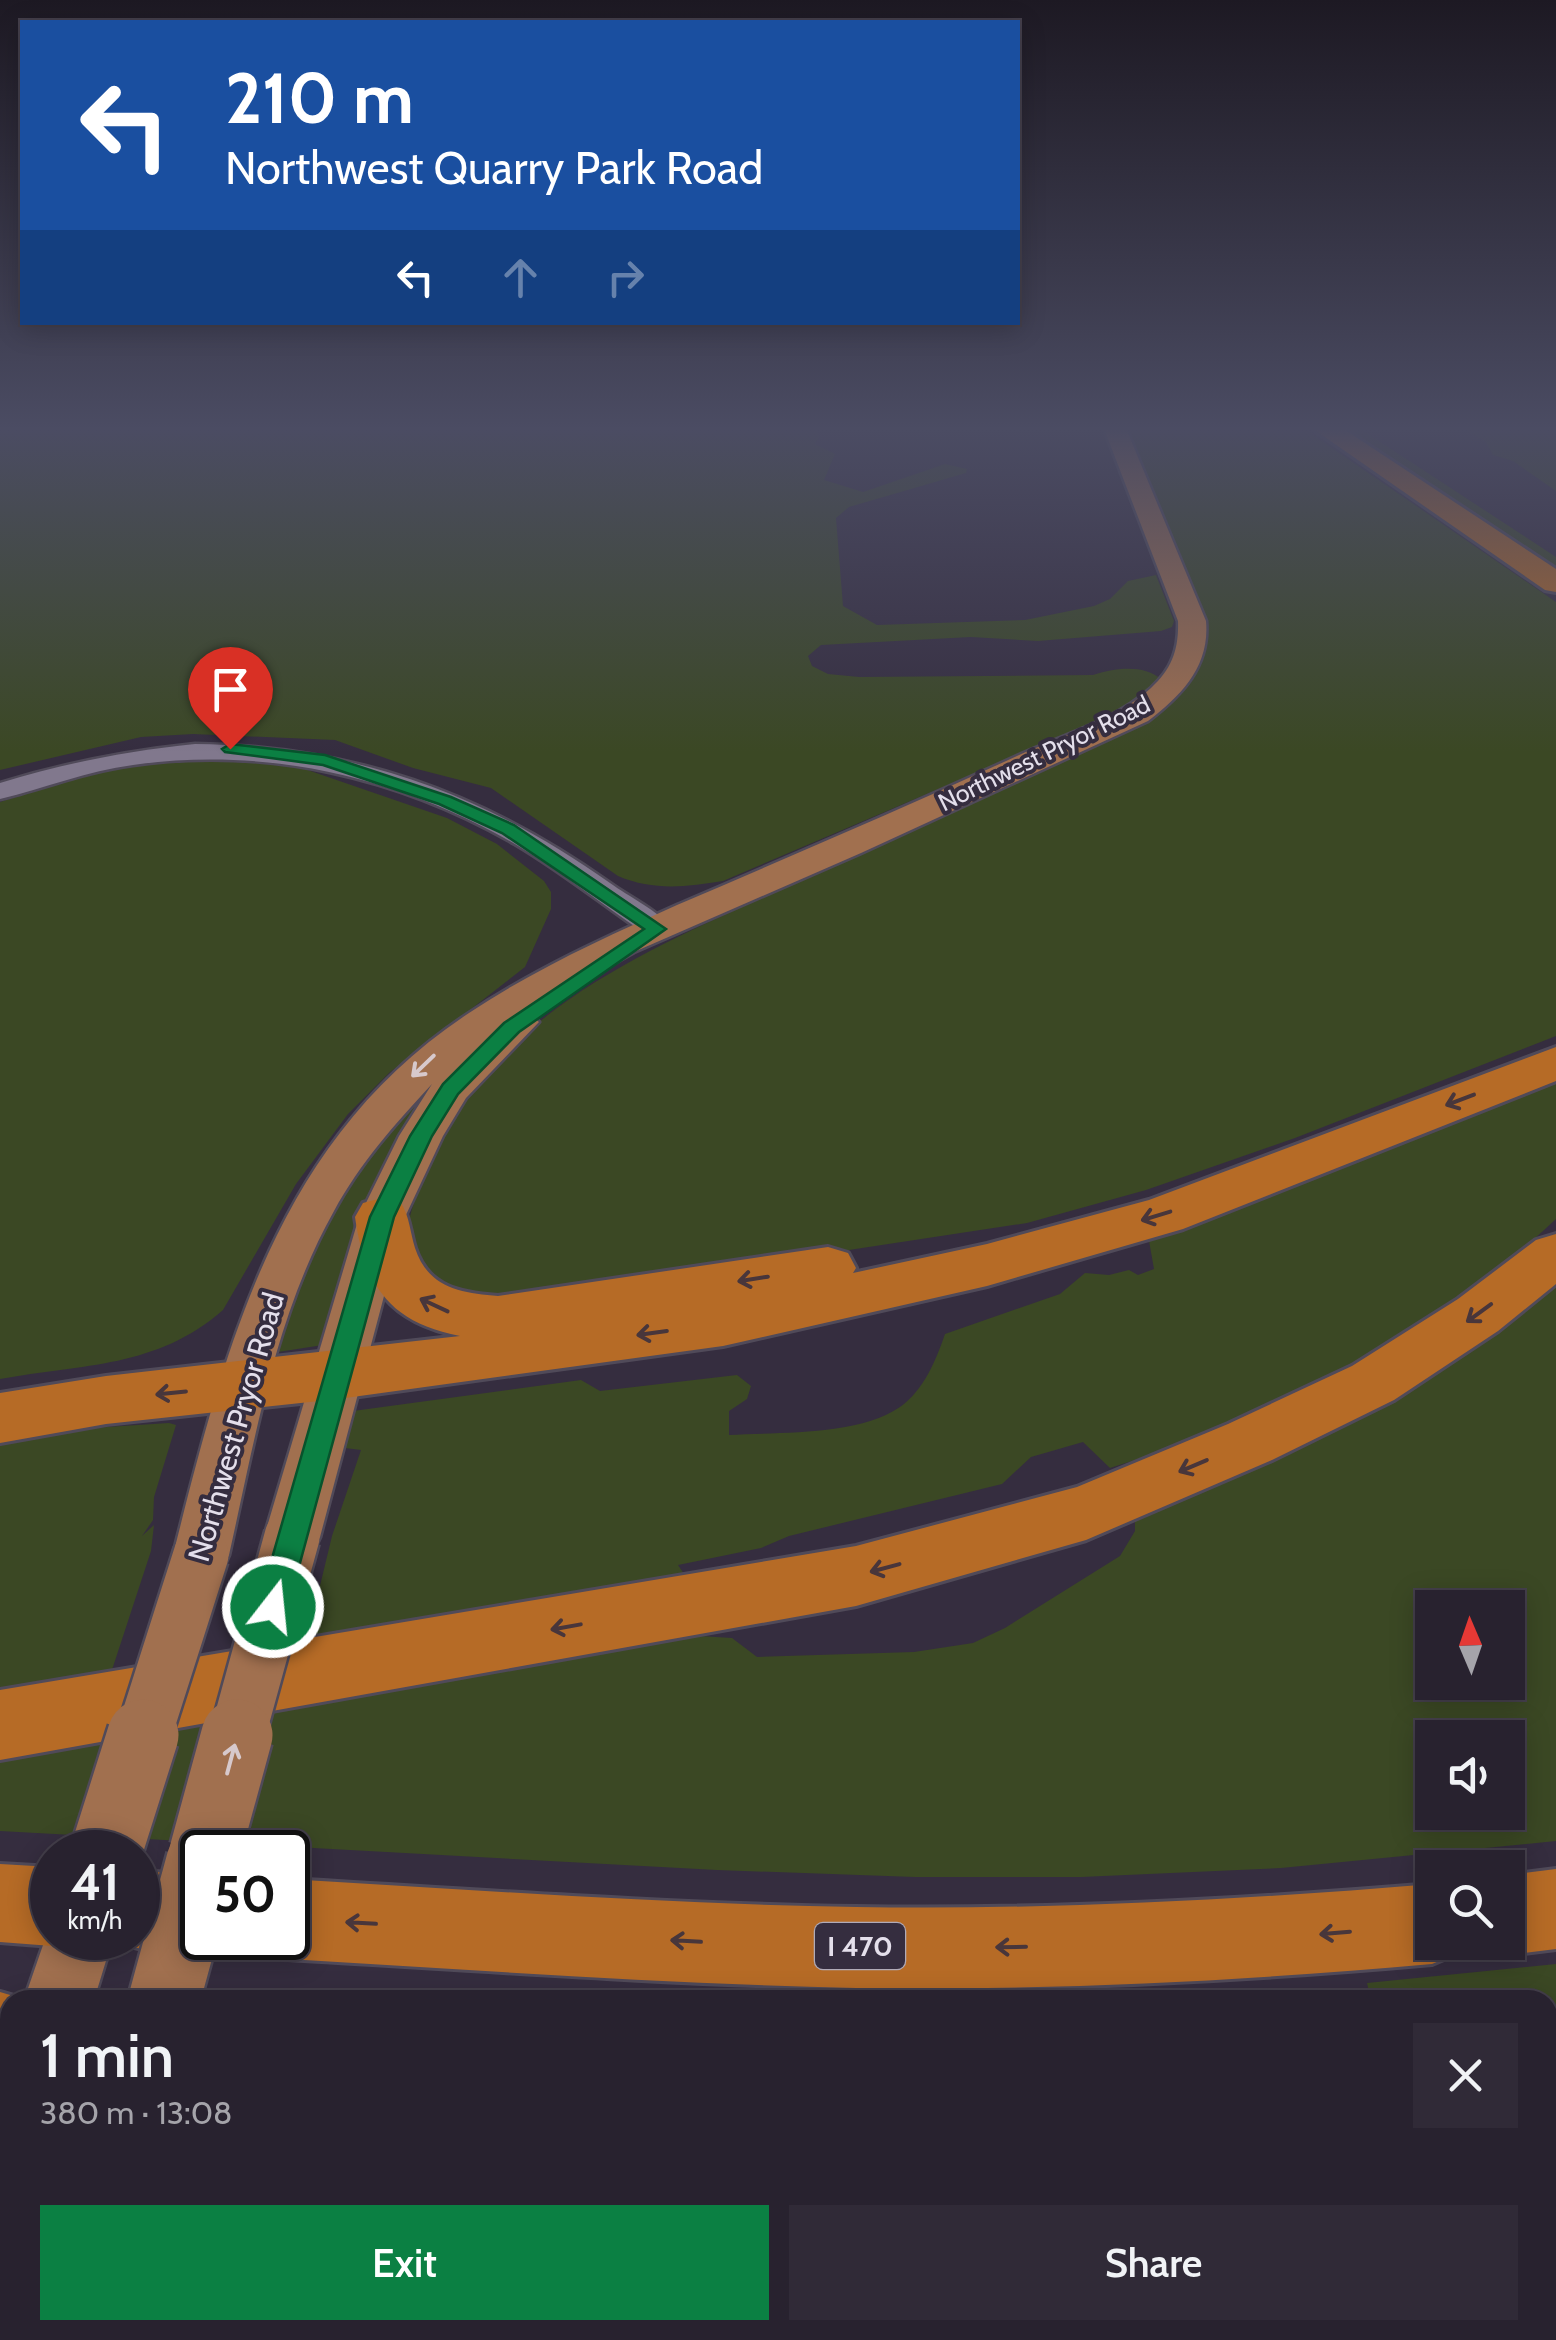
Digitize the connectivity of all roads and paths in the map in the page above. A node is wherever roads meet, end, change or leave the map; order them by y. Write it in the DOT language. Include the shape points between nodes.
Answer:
graph roads {
  1 [pos="1158,535"];
  2 [pos="1485,535"];
  3 [pos="1556,583"];
  4 [pos="0,790"];
  5 [pos="656,929"];
  6 [pos="1553,1064"];
  7 [pos="382,1217"];
  8 [pos="1093,1235"];
  9 [pos="1556,1254"];
  10 [pos="338,1375"];
  11 [pos="242,1385"];
  12 [pos="0,1418"];
  13 [pos="0,1725"];
  14 [pos="113,1830"];
  15 [pos="211,1830"];
  16 [pos="0,1903"];
  17 [pos="30,1905"];
  18 [pos="1556,1909"];
  19 [pos="1525,1913"];
  20 [pos="310,1920"];
  21 [pos="1415,1925"];
  22 [pos="180,1942"];
  23 [pos="72,1960"];
  24 [pos="63,1990"];
  25 [pos="167,1990"];
  1 -- 5 [label="main road, Northwest Pryor Road" via="1192,621 1193,645 1176,680 1138,714"];
  2 -- 3 [label="highway"];
  4 -- 5 [label="street" via="89,764 174,751 274,751 325,760 508,829"];
  5 -- 7 [label="main road, Northwest Pryor Road" via="512,1027 450,1089"];
  5 -- 11 [label="main road, Northwest Pryor Road, one-way" via="528,990 407,1082 315,1202 282,1268"];
  6 -- 8 [label="highway, one-way" via="1164,1214"];
  8 -- 7 [label="highway, one-way" via="498,1318 438,1310 420,1300 398,1280"];
  7 -- 10 [label="main road, Northwest Pryor Road"];
  8 -- 10 [label="highway, one-way" via="723,1324"];
  9 -- 13 [label="highway, one-way" via="1373,1383 1086,1512 856,1576"];
  10 -- 11 [label="highway"];
  15 -- 10 [label="main road, Northwest Pryor Road, one-way, bridge"];
  11 -- 12 [label="highway, one-way"];
  11 -- 14 [label="main road, Northwest Pryor Road, bridge" via="201,1555"];
  16 -- 17 [label="highway"];
  18 -- 19 [label="highway"];
  21 -- 20 [label="highway, I 470, one-way" via="1272,1938 937,1948 729,1944"];
  22 -- 25 [label="main road, bridge"];
  23 -- 24 [label="main road"];
}
